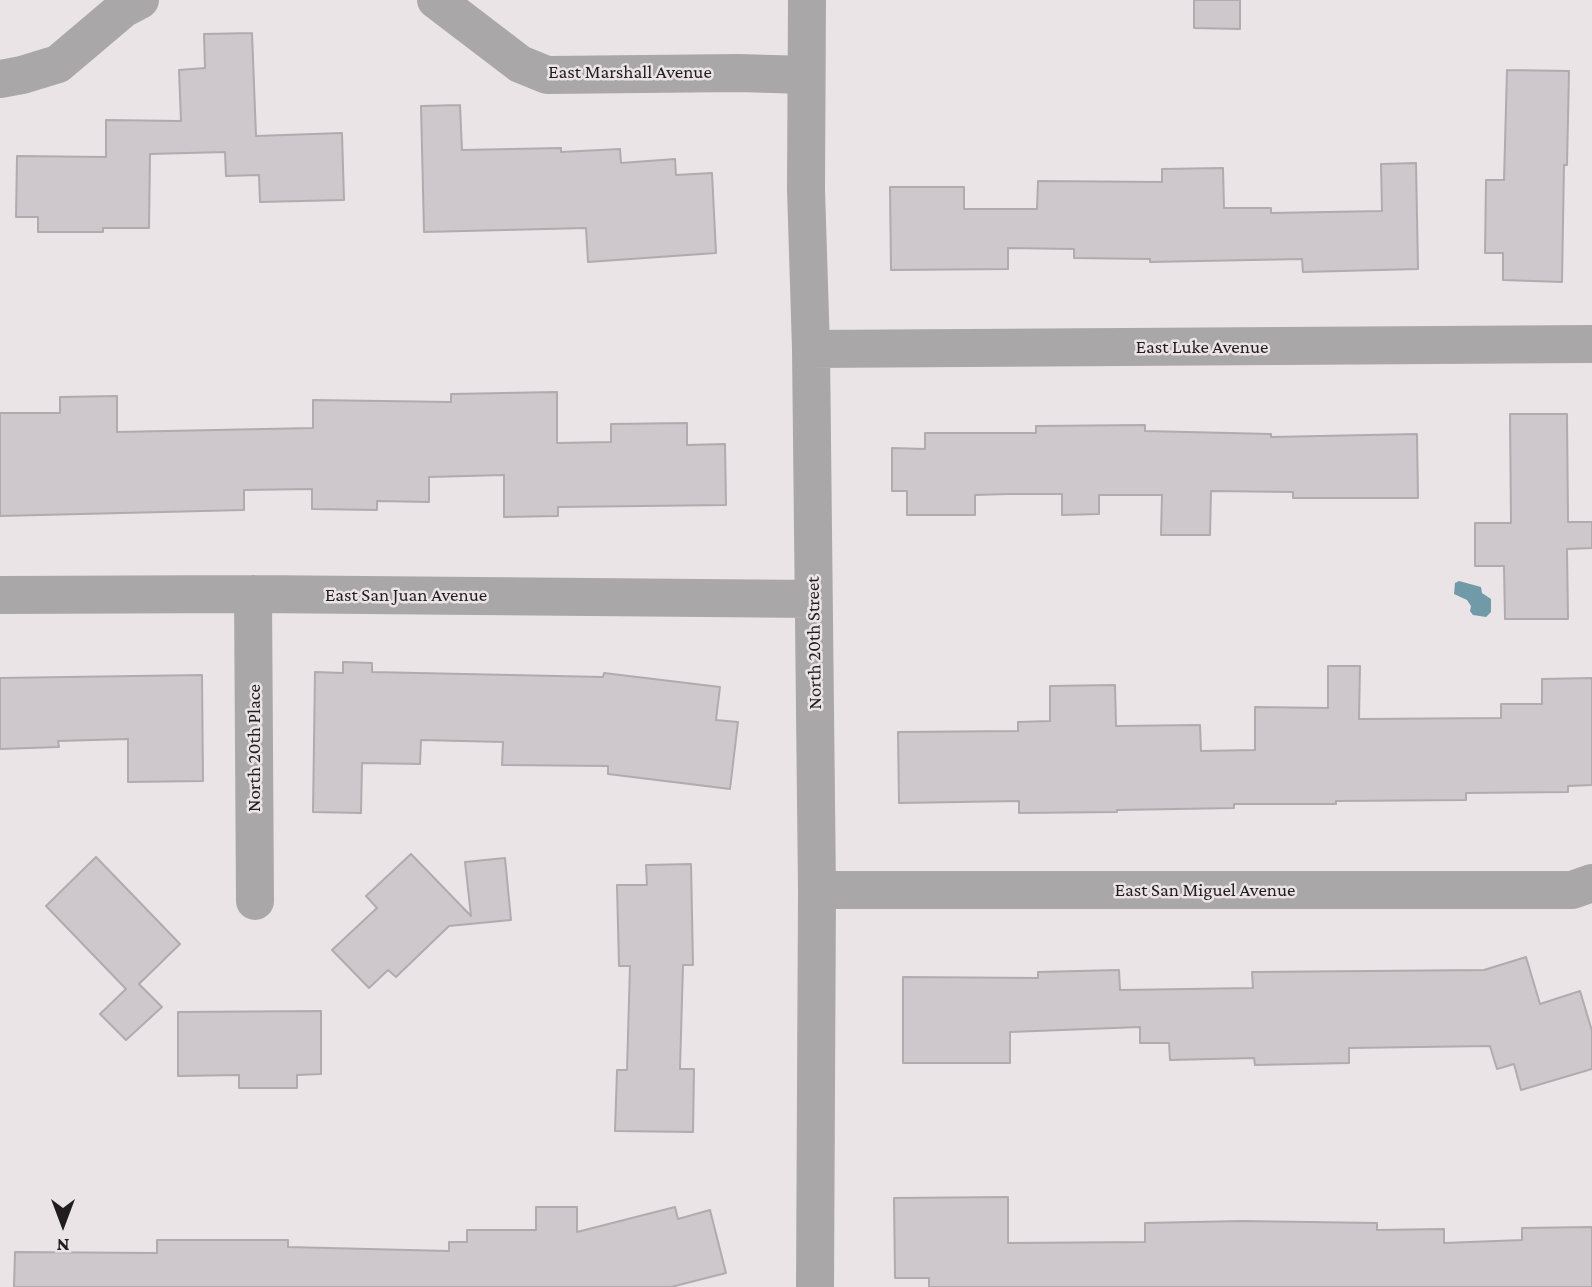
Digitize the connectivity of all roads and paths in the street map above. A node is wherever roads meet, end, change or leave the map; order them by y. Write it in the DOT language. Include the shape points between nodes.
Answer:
graph roads {
  1 [pos="140,0"];
  2 [pos="436,0"];
  3 [pos="807,0"];
  4 [pos="806,75"];
  5 [pos="0,79"];
  6 [pos="1592,344"];
  7 [pos="811,349"];
  8 [pos="253,594"];
  9 [pos="0,595"];
  10 [pos="813,599"];
  11 [pos="1592,883"];
  12 [pos="817,890"];
  13 [pos="255,901"];
  14 [pos="816,1287"];
  1 -- 5 [label="street" via="58,64"];
  2 -- 4 [label="street, East Marshall Avenue" via="520,64 547,75"];
  3 -- 4 [label="street, North 20th Street"];
  4 -- 7 [label="street, North 20th Street"];
  6 -- 7 [label="street, East Luke Avenue"];
  7 -- 10 [label="street, North 20th Street"];
  8 -- 9 [label="street, East San Juan Avenue"];
  8 -- 10 [label="street, East San Juan Avenue"];
  8 -- 13 [label="street, North 20th Place"];
  10 -- 12 [label="street, North 20th Street"];
  11 -- 12 [label="street, East San Miguel Avenue" via="1572,890"];
  12 -- 14 [label="street, North 20th Street"];
}
